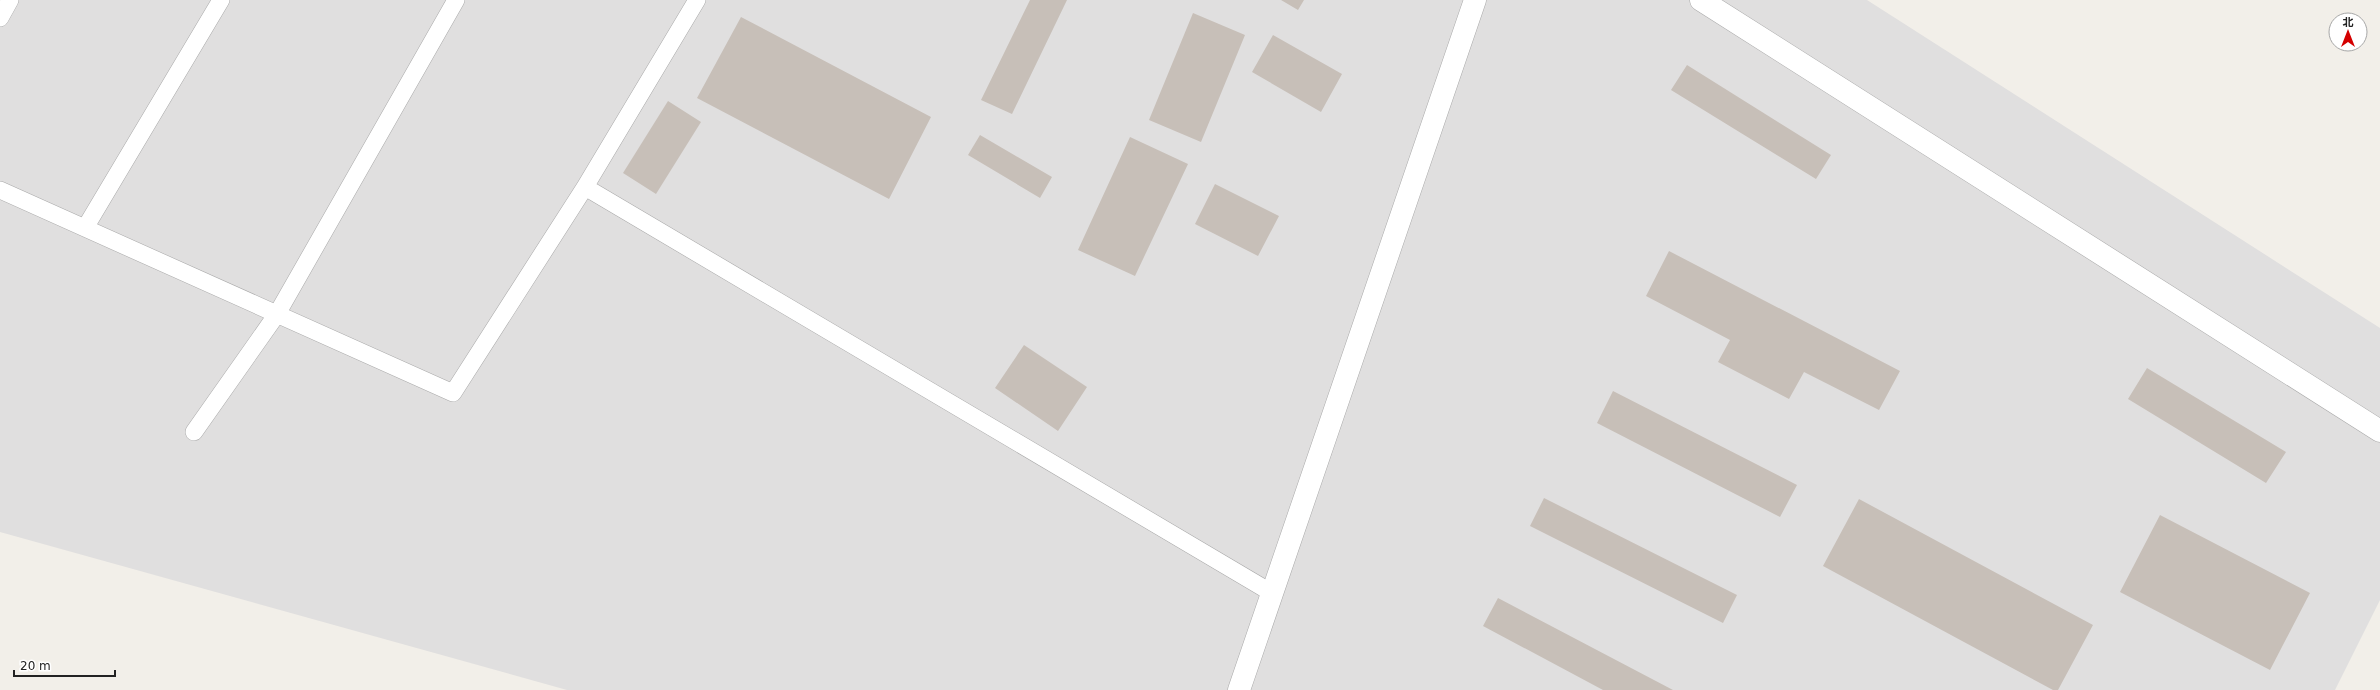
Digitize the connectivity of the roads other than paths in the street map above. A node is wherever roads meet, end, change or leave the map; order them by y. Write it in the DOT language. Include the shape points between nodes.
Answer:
graph roads {
  1 [pos="10,0"];
  2 [pos="221,0"];
  3 [pos="456,0"];
  4 [pos="697,0"];
  5 [pos="1475,0"];
  6 [pos="1701,0"];
  7 [pos="0,18"];
  8 [pos="585,187"];
  9 [pos="0,190"];
  10 [pos="85,228"];
  11 [pos="277,314"];
  12 [pos="2380,430"];
  13 [pos="194,432"];
  14 [pos="1272,593"];
  15 [pos="1239,690"];
  1 -- 7 [label="lane"];
  2 -- 10 [label="lane"];
  3 -- 11 [label="lane"];
  4 -- 8 [label="lane"];
  5 -- 14 [label="street"];
  6 -- 12 [label="street"];
  8 -- 11 [label="lane" via="453,393"];
  8 -- 14 [label="lane"];
  9 -- 10 [label="lane"];
  10 -- 11 [label="lane"];
  11 -- 13 [label="lane"];
  14 -- 15 [label="street"];
}
